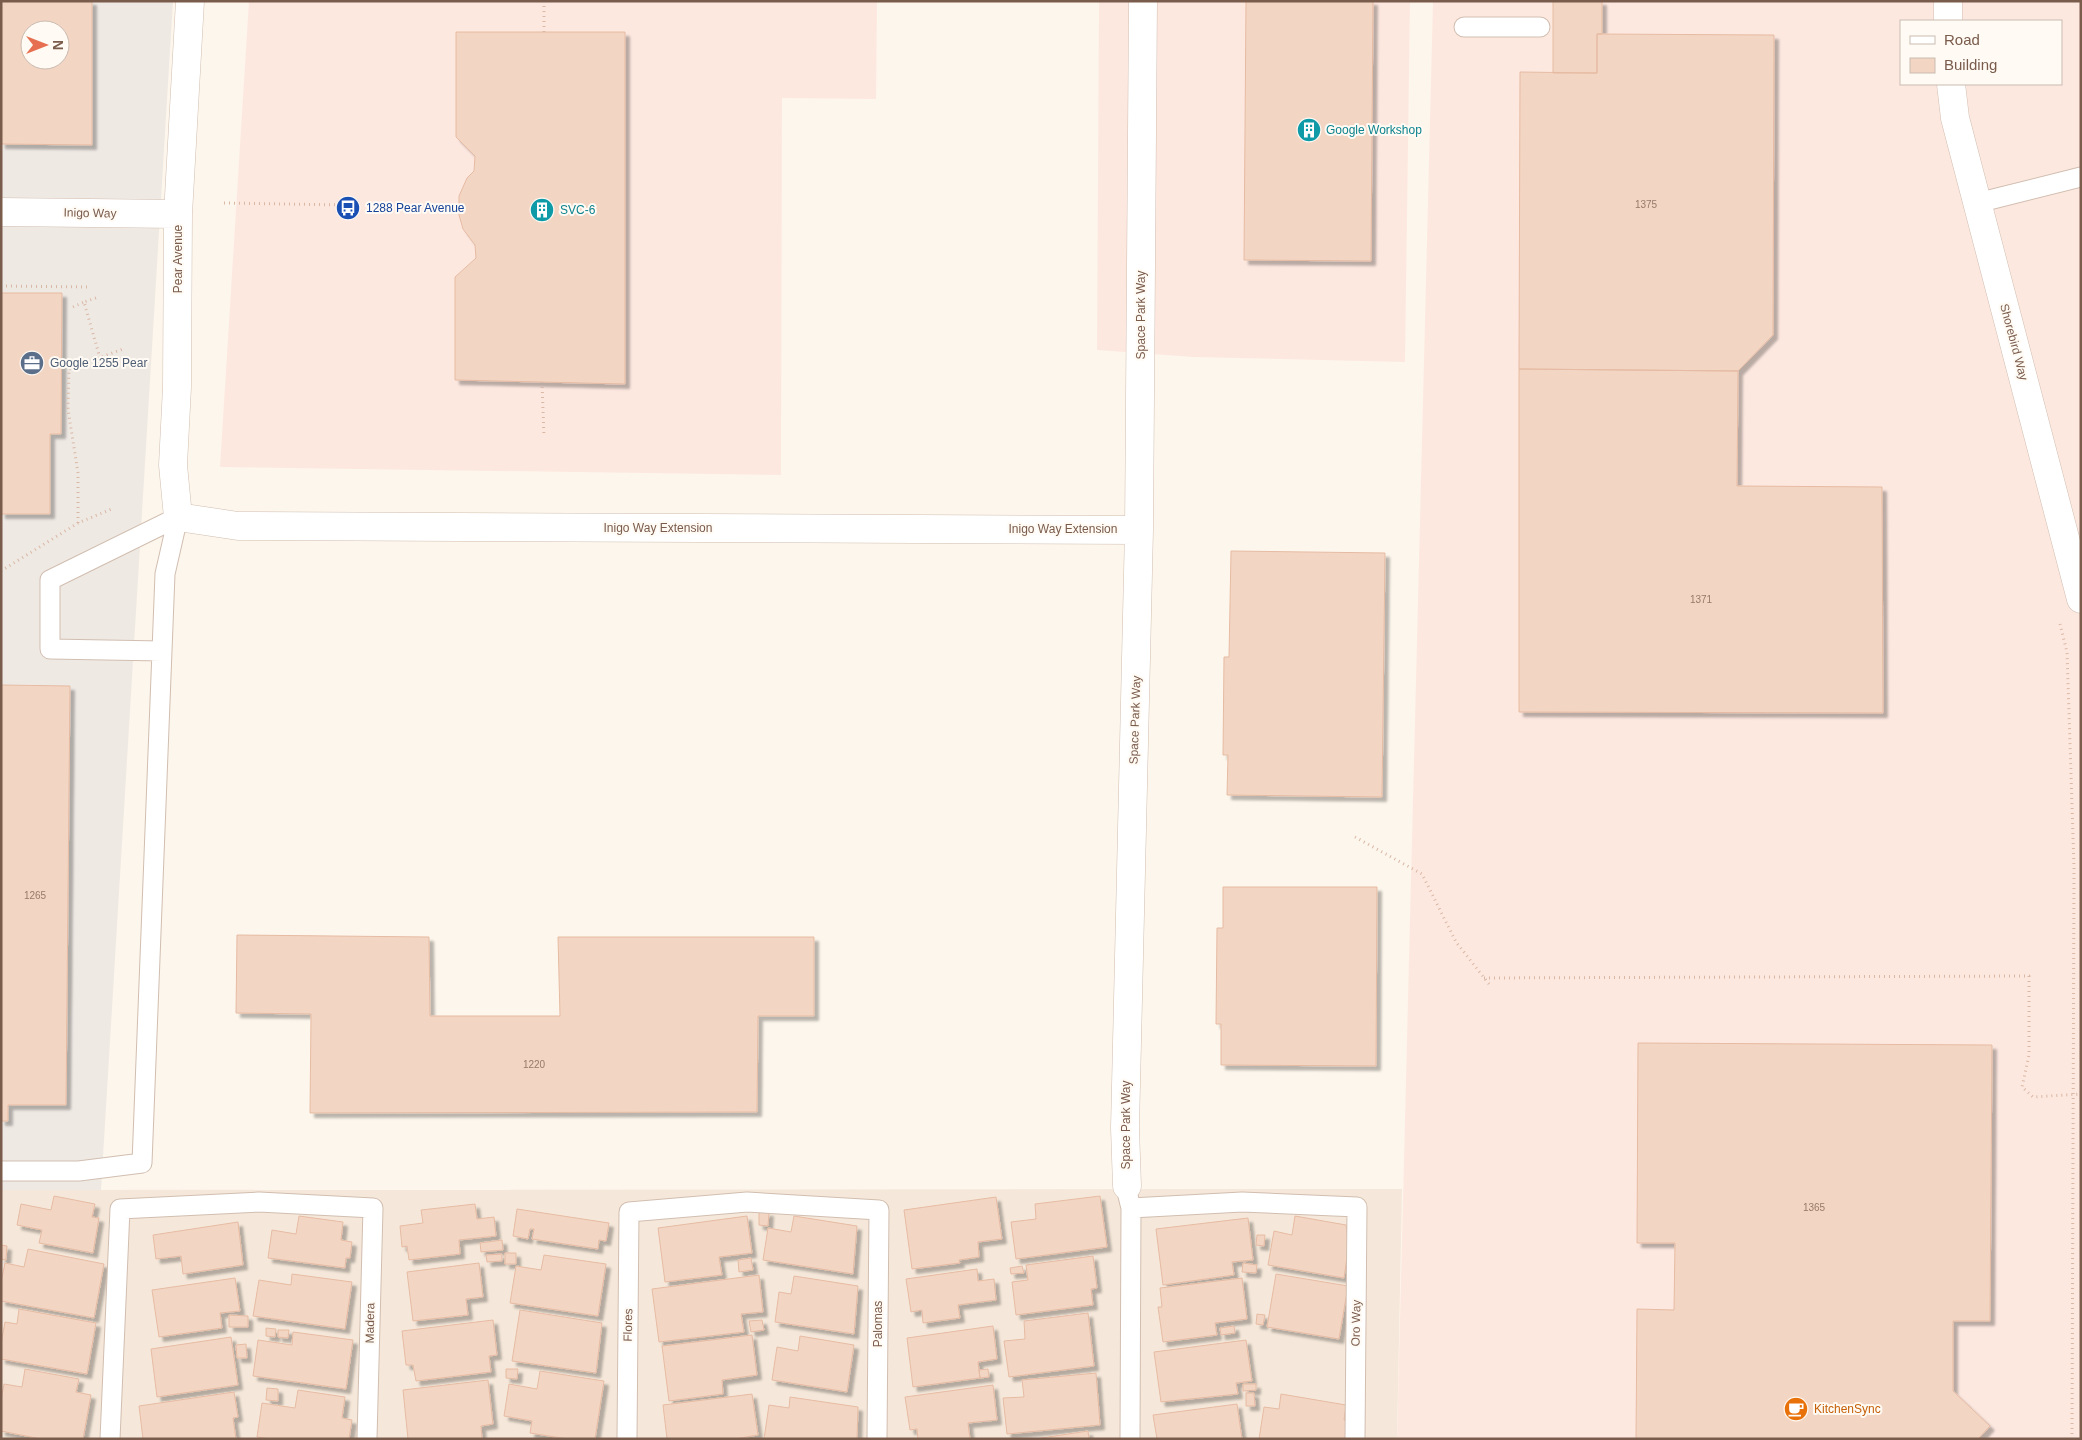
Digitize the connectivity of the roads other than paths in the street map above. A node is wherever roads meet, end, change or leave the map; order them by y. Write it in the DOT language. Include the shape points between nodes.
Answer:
graph roads {
  1 [pos="190,1"];
  2 [pos="1143,1"];
  3 [pos="1948,1"];
  4 [pos="1948,20"];
  5 [pos="1464,27"];
  6 [pos="1540,27"];
  7 [pos="1951,85"];
  8 [pos="2081,177"];
  9 [pos="1977,203"];
  10 [pos="1,212"];
  11 [pos="178,214"];
  12 [pos="178,517"];
  13 [pos="1139,530"];
  14 [pos="2081,599"];
  15 [pos="162,651"];
  16 [pos="1,1171"];
  17 [pos="1129,1197"];
  18 [pos="629,1212"];
  19 [pos="110,1439"];
  20 [pos="367,1439"];
  21 [pos="627,1439"];
  22 [pos="877,1439"];
  23 [pos="1130,1439"];
  24 [pos="1355,1439"];
  1 -- 11 [label="street, Pear Avenue"];
  2 -- 13 [label="street, Space Park Way"];
  3 -- 4 [label="street"];
  5 -- 6 [label="lane"];
  7 -- 9 [label="street, Shorebird Way" via="1955,118"];
  8 -- 9 [label="lane"];
  9 -- 14 [label="street, Shorebird Way"];
  10 -- 11 [label="street, Inigo Way"];
  11 -- 12 [label="street, Pear Avenue" via="173,465"];
  12 -- 13 [label="street, Inigo Way Extension" via="238,526"];
  12 -- 15 [label="lane" via="166,574"];
  12 -- 15 [label="lane" via="50,580 50,650"];
  13 -- 17 [label="street, Space Park Way" via="1125,1128"];
  15 -- 16 [label="lane" via="142,1163 79,1171"];
  17 -- 23 [label="lane, Space Park Way"];
  17 -- 24 [label="lane, Oro Way" via="1358,1207"];
  18 -- 21 [label="lane, Flores"];
  18 -- 22 [label="lane, Palomas" via="747,1202 879,1210"];
  19 -- 20 [label="lane, Madera" via="120,1209 258,1202 373,1208"];
}
